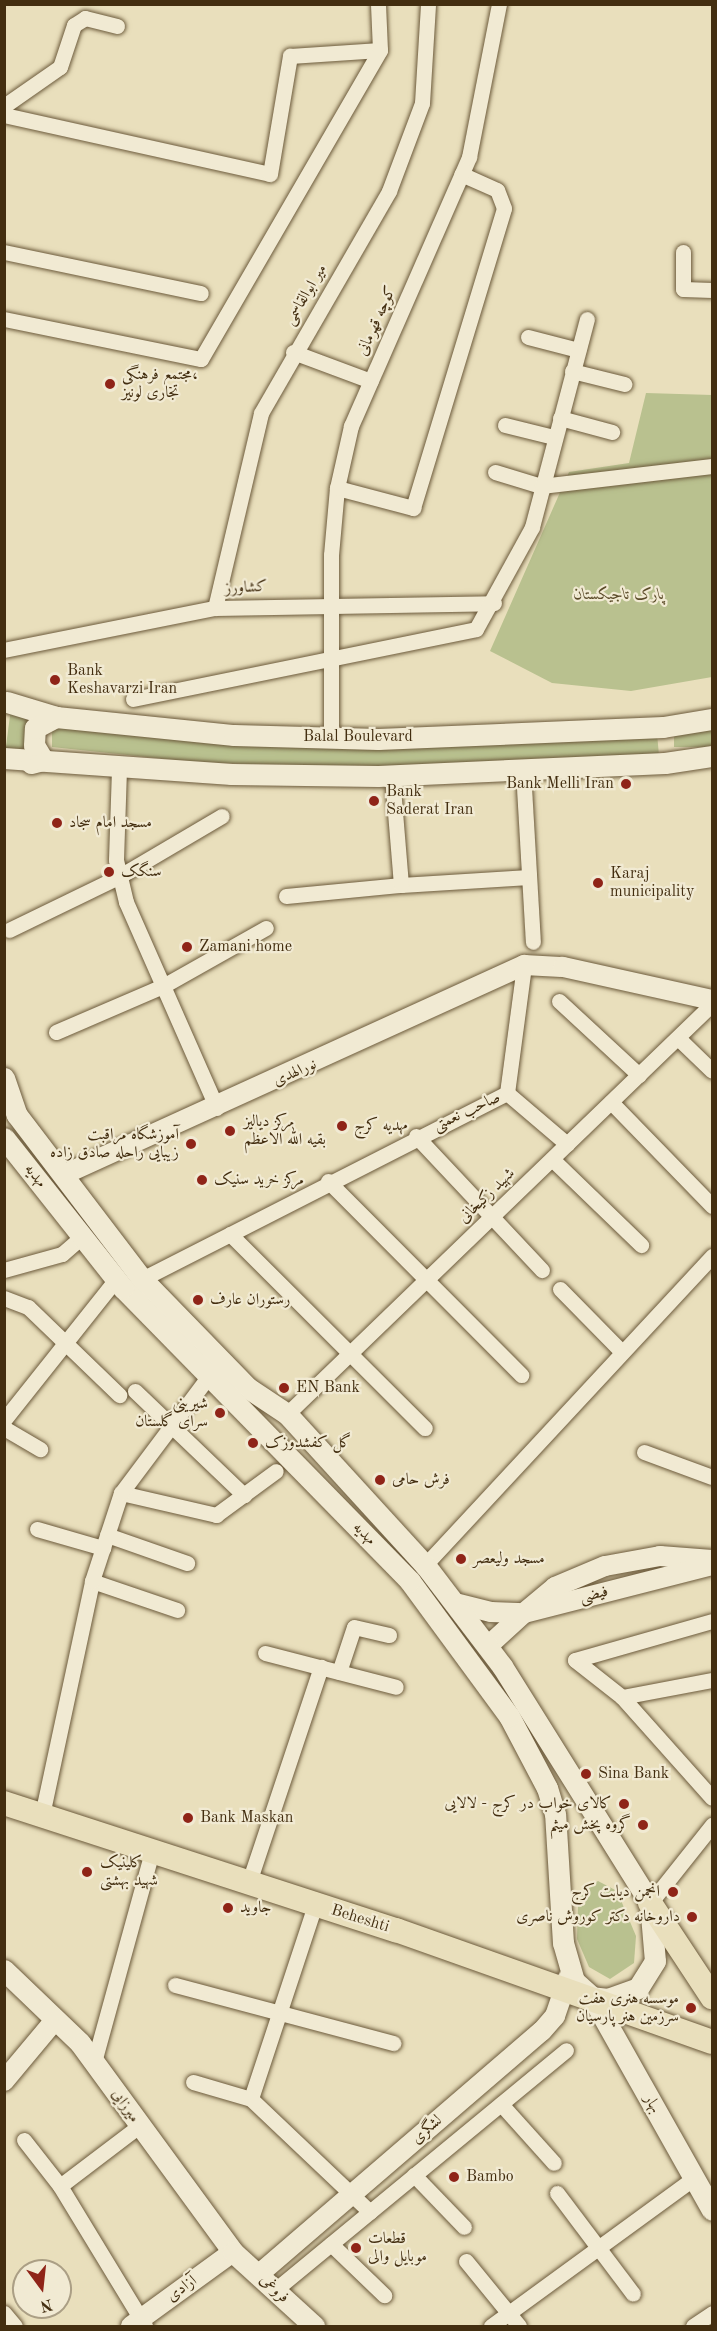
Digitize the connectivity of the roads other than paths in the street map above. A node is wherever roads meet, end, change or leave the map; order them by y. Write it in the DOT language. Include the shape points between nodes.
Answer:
graph roads {
  1 [pos="378,4"];
  2 [pos="428,4"];
  3 [pos="499,4"];
  4 [pos="117,26"];
  5 [pos="380,50"];
  6 [pos="4,106"];
  7 [pos="4,115"];
  8 [pos="462,174"];
  9 [pos="4,252"];
  10 [pos="683,252"];
  11 [pos="712,290"];
  12 [pos="201,293"];
  13 [pos="587,319"];
  14 [pos="4,320"];
  15 [pos="528,338"];
  16 [pos="578,350"];
  17 [pos="293,352"];
  18 [pos="572,371"];
  19 [pos="371,381"];
  20 [pos="624,384"];
  21 [pos="560,418"];
  22 [pos="505,425"];
  23 [pos="612,432"];
  24 [pos="554,437"];
  25 [pos="712,465"];
  26 [pos="495,472"];
  27 [pos="541,486"];
  28 [pos="337,488"];
  29 [pos="331,602"];
  30 [pos="494,603"];
  31 [pos="215,608"];
  32 [pos="4,650"];
  33 [pos="332,660"];
  34 [pos="133,699"];
  35 [pos="5,702"];
  36 [pos="56,717"];
  37 [pos="712,719"];
  38 [pos="331,738"];
  39 [pos="712,756"];
  40 [pos="4,758"];
  41 [pos="43,760"];
  42 [pos="119,769"];
  43 [pos="4,770"];
  44 [pos="523,770"];
  45 [pos="392,776"];
  46 [pos="222,816"];
  47 [pos="120,876"];
  48 [pos="529,877"];
  49 [pos="401,885"];
  50 [pos="286,896"];
  51 [pos="267,928"];
  52 [pos="9,930"];
  53 [pos="533,942"];
  54 [pos="524,965"];
  55 [pos="163,986"];
  56 [pos="712,1000"];
  57 [pos="559,1001"];
  58 [pos="712,1004"];
  59 [pos="56,1032"];
  60 [pos="678,1038"];
  61 [pos="712,1071"];
  62 [pos="639,1075"];
  63 [pos="4,1078"];
  64 [pos="507,1093"];
  65 [pos="611,1102"];
  66 [pos="217,1108"];
  67 [pos="416,1136"];
  68 [pos="4,1138"];
  69 [pos="567,1144"];
  70 [pos="552,1159"];
  71 [pos="63,1175"];
  72 [pos="328,1181"];
  73 [pos="712,1206"];
  74 [pos="491,1217"];
  75 [pos="230,1234"];
  76 [pos="83,1236"];
  77 [pos="641,1245"];
  78 [pos="712,1256"];
  79 [pos="4,1270"];
  80 [pos="542,1270"];
  81 [pos="428,1278"];
  82 [pos="117,1279"];
  83 [pos="142,1279"];
  84 [pos="560,1289"];
  85 [pos="4,1298"];
  86 [pos="67,1341"];
  87 [pos="622,1352"];
  88 [pos="347,1356"];
  89 [pos="521,1375"];
  90 [pos="208,1377"];
  91 [pos="135,1391"];
  92 [pos="119,1395"];
  93 [pos="287,1414"];
  94 [pos="4,1420"];
  95 [pos="171,1427"];
  96 [pos="4,1428"];
  97 [pos="425,1428"];
  98 [pos="40,1449"];
  99 [pos="644,1452"];
  100 [pos="276,1470"];
  101 [pos="712,1477"];
  102 [pos="121,1493"];
  103 [pos="244,1495"];
  104 [pos="37,1529"];
  105 [pos="105,1541"];
  106 [pos="712,1560"];
  107 [pos="187,1563"];
  108 [pos="424,1565"];
  109 [pos="712,1565"];
  110 [pos="93,1581"];
  111 [pos="454,1603"];
  112 [pos="177,1610"];
  113 [pos="524,1612"];
  114 [pos="712,1621"];
  115 [pos="389,1635"];
  116 [pos="488,1646"];
  117 [pos="266,1653"];
  118 [pos="321,1667"];
  119 [pos="339,1672"];
  120 [pos="712,1680"];
  121 [pos="396,1687"];
  122 [pos="622,1697"];
  123 [pos="712,1798"];
  124 [pos="4,1803"];
  125 [pos="42,1815"];
  126 [pos="712,1824"];
  127 [pos="152,1851"];
  128 [pos="249,1882"];
  129 [pos="650,1903"];
  130 [pos="315,1905"];
  131 [pos="4,1970"];
  132 [pos="568,1979"];
  133 [pos="175,1985"];
  134 [pos="592,1996"];
  135 [pos="712,1996"];
  136 [pos="279,2015"];
  137 [pos="55,2020"];
  138 [pos="712,2042"];
  139 [pos="393,2043"];
  140 [pos="566,2050"];
  141 [pos="94,2062"];
  142 [pos="4,2081"];
  143 [pos="193,2082"];
  144 [pos="251,2101"];
  145 [pos="501,2104"];
  146 [pos="139,2126"];
  147 [pos="24,2140"];
  148 [pos="554,2163"];
  149 [pos="414,2175"];
  150 [pos="694,2178"];
  151 [pos="60,2186"];
  152 [pos="556,2193"];
  153 [pos="352,2194"];
  154 [pos="712,2210"];
  155 [pos="370,2212"];
  156 [pos="464,2227"];
  157 [pos="331,2244"];
  158 [pos="597,2248"];
  159 [pos="233,2252"];
  160 [pos="466,2261"];
  161 [pos="258,2275"];
  162 [pos="275,2290"];
  163 [pos="633,2294"];
  164 [pos="384,2295"];
  165 [pos="4,2313"];
  166 [pos="712,2313"];
  167 [pos="508,2314"];
  168 [pos="139,2324"];
  169 [pos="15,2326"];
  170 [pos="314,2326"];
  171 [pos="491,2326"];
  172 [pos="519,2326"];
  173 [pos="693,2326"];
  1 -- 5 [label="street"];
  2 -- 17 [label="street, میر ابوالقاسمی" via="422,103 389,191"];
  3 -- 8 [label="street, کوچه قهرمانی"];
  4 -- 6 [label="street" via="85,18 74,25 60,67"];
  5 -- 7 [label="street" via="290,56 277,112 270,174"];
  5 -- 14 [label="street" via="201,358"];
  8 -- 19 [label="street, کوچه قهرمانی"];
  8 -- 28 [label="street" via="498,190 504,208 413,508"];
  9 -- 12 [label="street"];
  10 -- 11 [label="street" via="683,289"];
  13 -- 16 [label="street"];
  15 -- 16 [label="street"];
  16 -- 18 [label="street"];
  17 -- 19 [label="street"];
  17 -- 31 [label="street, میر ابوالقاسمی" via="261,413"];
  18 -- 20 [label="street"];
  18 -- 21 [label="street"];
  19 -- 28 [label="street, کوچه قهرمانی" via="351,426"];
  21 -- 23 [label="street"];
  21 -- 24 [label="street"];
  22 -- 24 [label="street"];
  24 -- 27 [label="street"];
  25 -- 27 [label="street"];
  26 -- 27 [label="street"];
  27 -- 30 [label="street" via="532,527"];
  28 -- 29 [label="street, کوچه قهرمانی"];
  29 -- 30 [label="street, کشاورز"];
  29 -- 31 [label="street, کشاورز"];
  29 -- 33 [label="street, کوچه قهرمانی"];
  30 -- 33 [label="street" via="476,629"];
  31 -- 32 [label="street, کشاورز"];
  33 -- 34 [label="street"];
  33 -- 38 [label="street, کوچه قهرمانی"];
  35 -- 36 [label="main road, Balal Boulevard"];
  36 -- 38 [label="main road, Balal Boulevard" via="234,735"];
  36 -- 41 [label="main road" via="33,735"];
  37 -- 38 [label="main road, Balal Boulevard" via="663,727"];
  39 -- 44 [label="main road"];
  40 -- 41 [label="main road"];
  41 -- 42 [label="main road"];
  41 -- 43 [label="main road"];
  42 -- 45 [label="main road"];
  42 -- 47 [label="street"];
  44 -- 45 [label="main road"];
  44 -- 48 [label="street"];
  45 -- 49 [label="street"];
  46 -- 47 [label="street"];
  47 -- 52 [label="street"];
  47 -- 55 [label="street"];
  48 -- 49 [label="street"];
  48 -- 53 [label="street"];
  49 -- 50 [label="street"];
  51 -- 55 [label="street"];
  54 -- 56 [label="street" via="563,967"];
  54 -- 64 [label="street, صاحب نعمتی"];
  54 -- 66 [label="street, نورالهدی"];
  55 -- 59 [label="street"];
  55 -- 66 [label="street"];
  57 -- 62 [label="street"];
  58 -- 60 [label="street, شهید زکیخانی"];
  60 -- 61 [label="street"];
  60 -- 62 [label="street, شهید زکیخانی"];
  62 -- 65 [label="street, شهید زکیخانی"];
  63 -- 71 [label="main road, مهدیه" via="17,1115"];
  64 -- 67 [label="street, صاحب نعمتی"];
  64 -- 69 [label="street"];
  65 -- 69 [label="street, شهید زکیخانی"];
  65 -- 73 [label="street"];
  66 -- 71 [label="street, نورالهدی"];
  67 -- 72 [label="street, صاحب نعمتی"];
  67 -- 74 [label="street"];
  68 -- 76 [label="main road, مهدیه"];
  69 -- 70 [label="street, شهید زکیخانی"];
  70 -- 74 [label="street, شهید زکیخانی"];
  70 -- 77 [label="street"];
  71 -- 83 [label="main road, مهدیه"];
  72 -- 75 [label="street, صاحب نعمتی"];
  72 -- 81 [label="street"];
  74 -- 80 [label="street"];
  74 -- 81 [label="street, شهید زکیخانی"];
  75 -- 83 [label="street, صاحب نعمتی"];
  75 -- 88 [label="street"];
  76 -- 79 [label="street" via="62,1254"];
  76 -- 82 [label="main road, مهدیه"];
  78 -- 87 [label="street"];
  81 -- 88 [label="street, شهید زکیخانی"];
  81 -- 89 [label="street"];
  82 -- 86 [label="street"];
  82 -- 90 [label="main road, مهدیه"];
  83 -- 93 [label="main road, مهدیه" via="248,1388"];
  84 -- 87 [label="street"];
  85 -- 86 [label="street" via="28,1307"];
  86 -- 92 [label="street"];
  86 -- 94 [label="street"];
  87 -- 108 [label="street"];
  88 -- 93 [label="street, شهید زکیخانی"];
  88 -- 97 [label="street"];
  90 -- 95 [label="street"];
  90 -- 132 [label="main road, مهدیه" via="410,1581 510,1716 553,1806"];
  91 -- 95 [label="street"];
  93 -- 108 [label="main road, مهدیه"];
  95 -- 102 [label="street"];
  95 -- 103 [label="street"];
  96 -- 98 [label="street"];
  99 -- 101 [label="street"];
  100 -- 103 [label="street"];
  102 -- 103 [label="street" via="216,1515"];
  102 -- 105 [label="street"];
  104 -- 105 [label="street"];
  105 -- 107 [label="street"];
  105 -- 110 [label="street"];
  106 -- 113 [label="street" via="660,1556 605,1566 555,1587"];
  108 -- 111 [label="main road, مهدیه"];
  109 -- 113 [label="street, فیضی"];
  110 -- 112 [label="street"];
  110 -- 125 [label="street"];
  111 -- 113 [label="street" via="491,1612"];
  111 -- 116 [label="main road, مهدیه"];
  113 -- 116 [label="street, فیضی"];
  114 -- 122 [label="street" via="575,1660"];
  115 -- 119 [label="street" via="354,1627"];
  116 -- 129 [label="main road, مهدیه"];
  117 -- 118 [label="street"];
  118 -- 119 [label="street"];
  118 -- 128 [label="street"];
  119 -- 121 [label="street"];
  120 -- 122 [label="street"];
  122 -- 123 [label="street"];
  124 -- 125 [label="main road, Beheshti"];
  125 -- 127 [label="main road, Beheshti"];
  126 -- 129 [label="street"];
  127 -- 128 [label="main road, Beheshti"];
  127 -- 141 [label="street"];
  128 -- 130 [label="main road, Beheshti"];
  129 -- 134 [label="main road" via="658,1942 649,1976 624,1996"];
  129 -- 135 [label="main road"];
  130 -- 132 [label="main road, Beheshti"];
  130 -- 136 [label="street"];
  131 -- 137 [label="main road, میرزایی"];
  132 -- 134 [label="main road, Beheshti"];
  132 -- 153 [label="street, لشگری" via="542,2031"];
  133 -- 136 [label="street"];
  134 -- 138 [label="main road, Beheshti"];
  134 -- 150 [label="main road, بهار"];
  136 -- 139 [label="street"];
  136 -- 144 [label="street"];
  137 -- 141 [label="main road, میرزایی"];
  137 -- 142 [label="street"];
  140 -- 145 [label="street"];
  141 -- 146 [label="main road, میرزایی"];
  143 -- 144 [label="street"];
  144 -- 153 [label="street"];
  145 -- 148 [label="street"];
  145 -- 149 [label="street"];
  146 -- 151 [label="street"];
  146 -- 159 [label="main road, میرزایی"];
  147 -- 151 [label="street"];
  149 -- 155 [label="street"];
  149 -- 156 [label="street"];
  150 -- 154 [label="main road, بهار"];
  150 -- 158 [label="street"];
  151 -- 168 [label="street"];
  152 -- 158 [label="street"];
  153 -- 155 [label="street"];
  153 -- 161 [label="street, لشگری"];
  155 -- 157 [label="street"];
  157 -- 162 [label="street"];
  157 -- 164 [label="street"];
  158 -- 163 [label="street"];
  158 -- 167 [label="street"];
  159 -- 161 [label="main road, فروغی"];
  159 -- 168 [label="street, آزادی"];
  160 -- 167 [label="street"];
  161 -- 162 [label="main road, فروغی"];
  162 -- 170 [label="main road, فروغی"];
  165 -- 169 [label="street"];
  166 -- 173 [label="street"];
  167 -- 171 [label="street"];
  167 -- 172 [label="street"];
}
